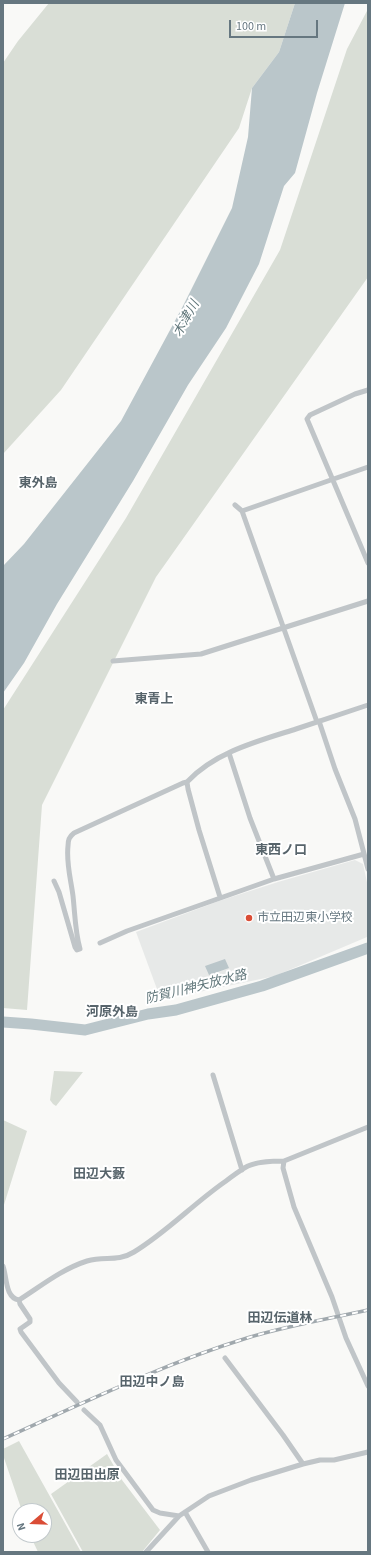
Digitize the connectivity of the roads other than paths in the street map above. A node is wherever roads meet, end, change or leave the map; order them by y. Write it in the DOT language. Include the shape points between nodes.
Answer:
graph roads {
  1 [pos="368,390"];
  2 [pos="368,467"];
  3 [pos="333,478"];
  4 [pos="235,505"];
  5 [pos="242,511"];
  6 [pos="368,563"];
  7 [pos="368,601"];
  8 [pos="283,629"];
  9 [pos="114,661"];
  10 [pos="368,705"];
  11 [pos="318,722"];
  12 [pos="229,753"];
  13 [pos="187,782"];
  14 [pos="364,854"];
  15 [pos="368,869"];
  16 [pos="274,879"];
  17 [pos="54,881"];
  18 [pos="220,897"];
  19 [pos="100,943"];
  20 [pos="213,1074"];
  21 [pos="368,1127"];
  22 [pos="284,1161"];
  23 [pos="242,1170"];
  24 [pos="3,1266"];
  25 [pos="19,1300"];
  26 [pos="225,1358"];
  27 [pos="368,1386"];
  28 [pos="77,1402"];
  29 [pos="84,1410"];
  30 [pos="368,1452"];
  31 [pos="303,1464"];
  32 [pos="184,1512"];
  33 [pos="179,1516"];
  34 [pos="146,1552"];
  35 [pos="208,1552"];
  1 -- 3 [label="street" via="354,394 307,418"];
  2 -- 3 [label="street"];
  3 -- 5 [label="street"];
  3 -- 6 [label="street"];
  4 -- 5 [label="street"];
  5 -- 8 [label="street"];
  7 -- 8 [label="street"];
  8 -- 9 [label="street" via="201,654"];
  8 -- 11 [label="street"];
  10 -- 11 [label="street"];
  11 -- 12 [label="street" via="239,747"];
  11 -- 14 [label="street" via="355,819"];
  12 -- 13 [label="street"];
  12 -- 16 [label="street" via="250,818"];
  13 -- 17 [label="street" via="69,837 68,866 80,949 77,950 75,947"];
  13 -- 18 [label="street"];
  14 -- 15 [label="street"];
  14 -- 16 [label="street"];
  16 -- 18 [label="street"];
  18 -- 19 [label="street"];
  20 -- 23 [label="street"];
  21 -- 22 [label="street"];
  22 -- 23 [label="street" via="261,1162"];
  22 -- 27 [label="street" via="283,1168 294,1207"];
  23 -- 25 [label="street" via="204,1196 165,1230 133,1253 117,1259 96,1259 75,1265"];
  24 -- 25 [label="street" via="10,1296"];
  25 -- 28 [label="street" via="30,1319 30,1322 20,1329 21,1332 59,1383"];
  26 -- 31 [label="street"];
  29 -- 33 [label="street" via="100,1425 116,1460 153,1510"];
  30 -- 31 [label="street"];
  31 -- 32 [label="street" via="222,1490"];
  32 -- 33 [label="street"];
  32 -- 35 [label="street"];
  33 -- 34 [label="street"];
}
